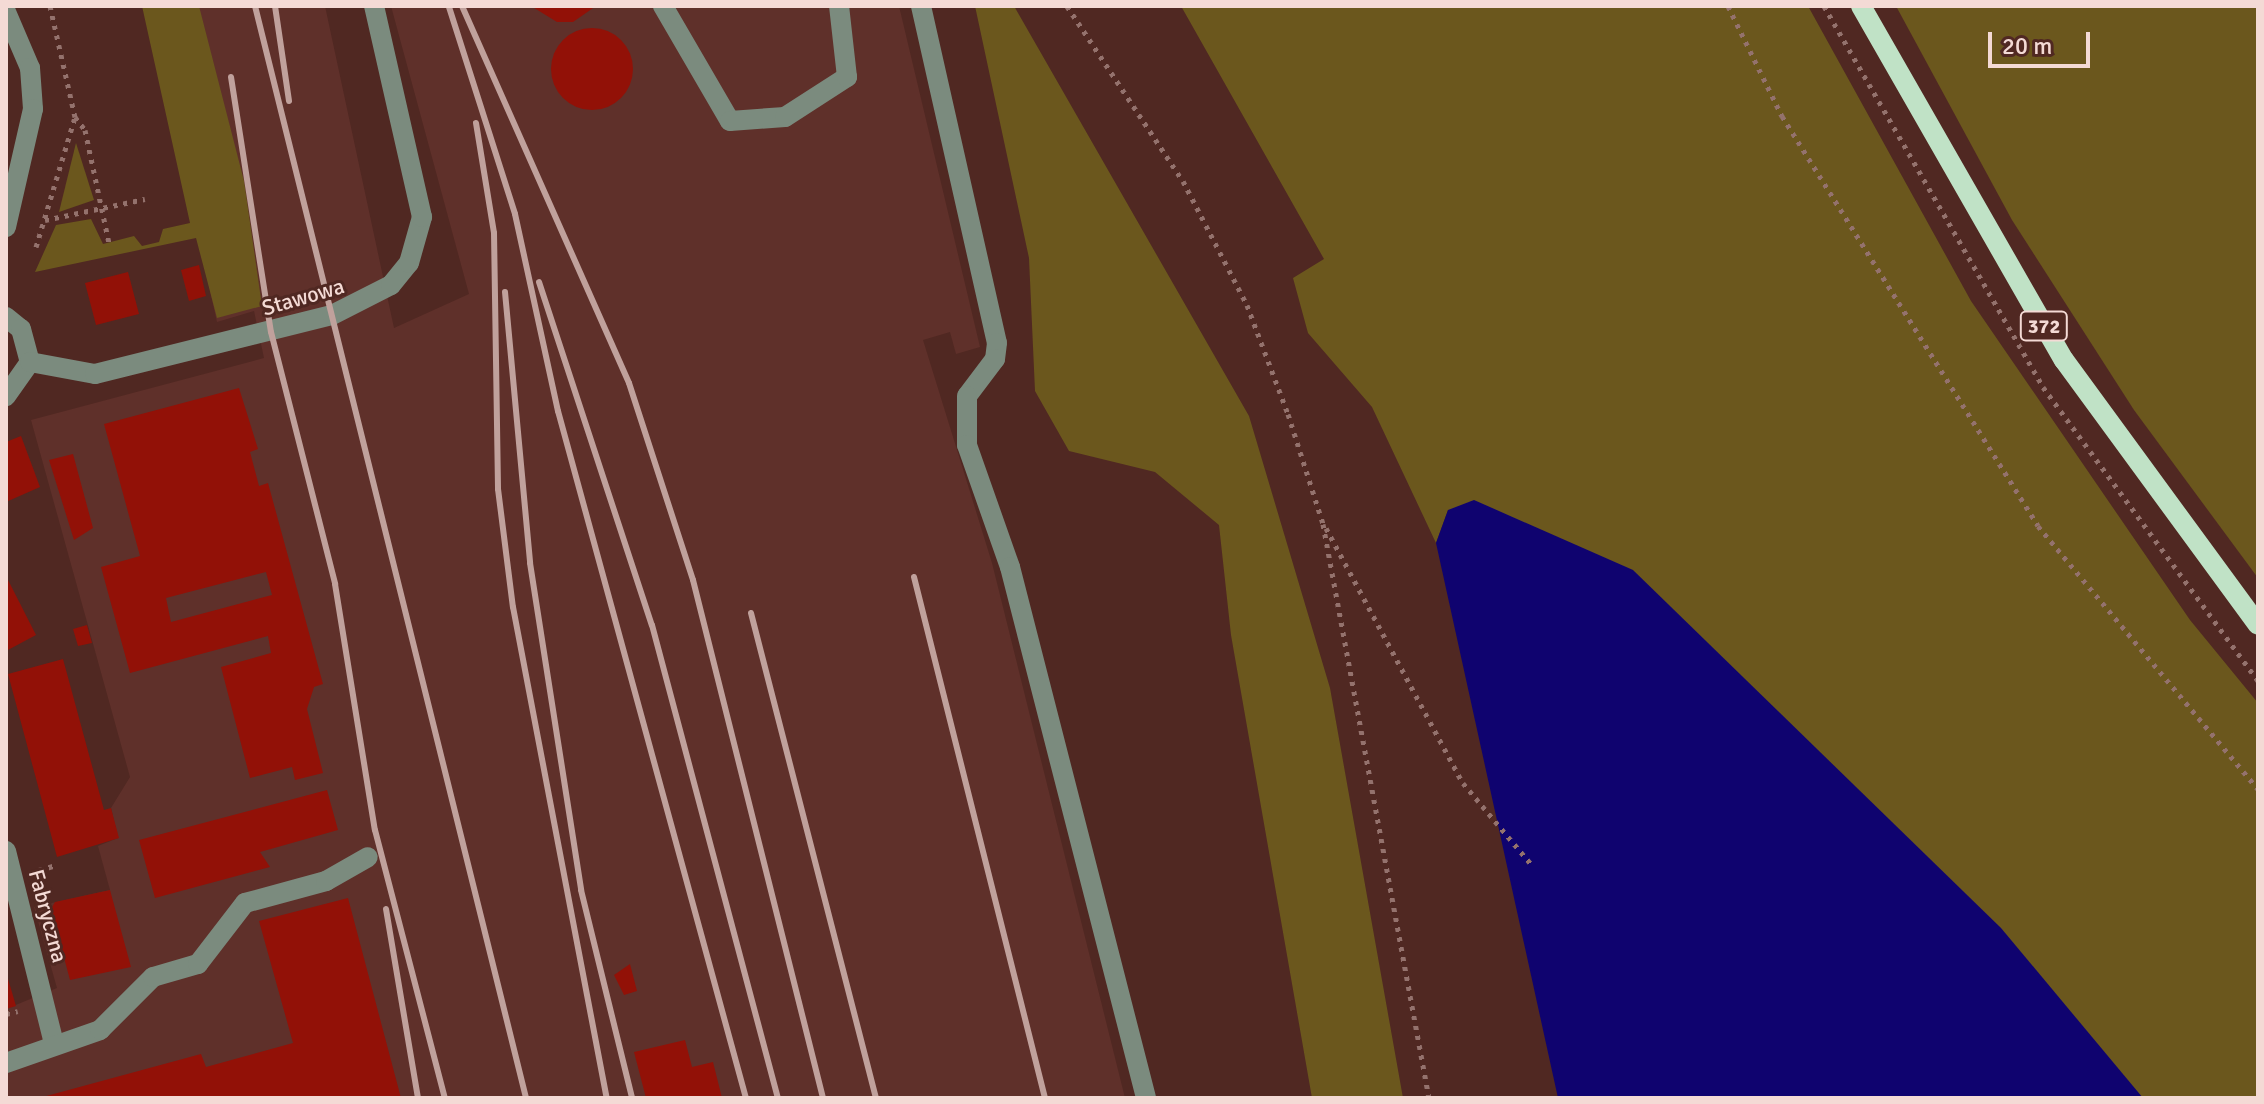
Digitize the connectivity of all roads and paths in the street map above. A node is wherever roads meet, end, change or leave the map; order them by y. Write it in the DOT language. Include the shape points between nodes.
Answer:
graph roads {
  1 [pos="374,6"];
  2 [pos="663,6"];
  3 [pos="839,6"];
  4 [pos="921,6"];
  5 [pos="1067,6"];
  6 [pos="1728,6"];
  7 [pos="1861,6"];
  8 [pos="6,12"];
  9 [pos="75,117"];
  10 [pos="145,199"];
  11 [pos="101,208"];
  12 [pos="44,220"];
  13 [pos="6,227"];
  14 [pos="109,243"];
  15 [pos="6,317"];
  16 [pos="30,362"];
  17 [pos="6,396"];
  18 [pos="1323,524"];
  19 [pos="2258,625"];
  20 [pos="2258,789"];
  21 [pos="6,851"];
  22 [pos="368,857"];
  23 [pos="1531,864"];
  24 [pos="57,865"];
  25 [pos="30,872"];
  26 [pos="54,1043"];
  27 [pos="6,1063"];
  28 [pos="1146,1098"];
  29 [pos="1429,1098"];
  1 -- 16 [label="street, Stawowa" via="422,217 409,263 391,285 332,315 95,374"];
  2 -- 3 [label="street" via="730,121 785,117 847,77"];
  4 -- 28 [label="street" via="997,343 995,359 967,396 967,445 1010,567"];
  5 -- 18 [label="path" via="1183,181 1247,305"];
  6 -- 20 [label="path" via="1782,116 2038,526"];
  7 -- 19 [label="main road, 372" via="2064,360"];
  8 -- 13 [label="street" via="30,68 33,109"];
  9 -- 11 [label="path" via="85,130"];
  10 -- 11 [label="path"];
  11 -- 12 [label="path"];
  11 -- 14 [label="path"];
  15 -- 16 [label="street" via="21,329"];
  16 -- 17 [label="street"];
  18 -- 23 [label="path" via="1463,783"];
  18 -- 29 [label="path"];
  21 -- 26 [label="street, Fabryczna"];
  22 -- 26 [label="street" via="326,881 245,903 198,964 153,977 100,1030"];
  24 -- 25 [label="path"];
  26 -- 27 [label="street"];
}
